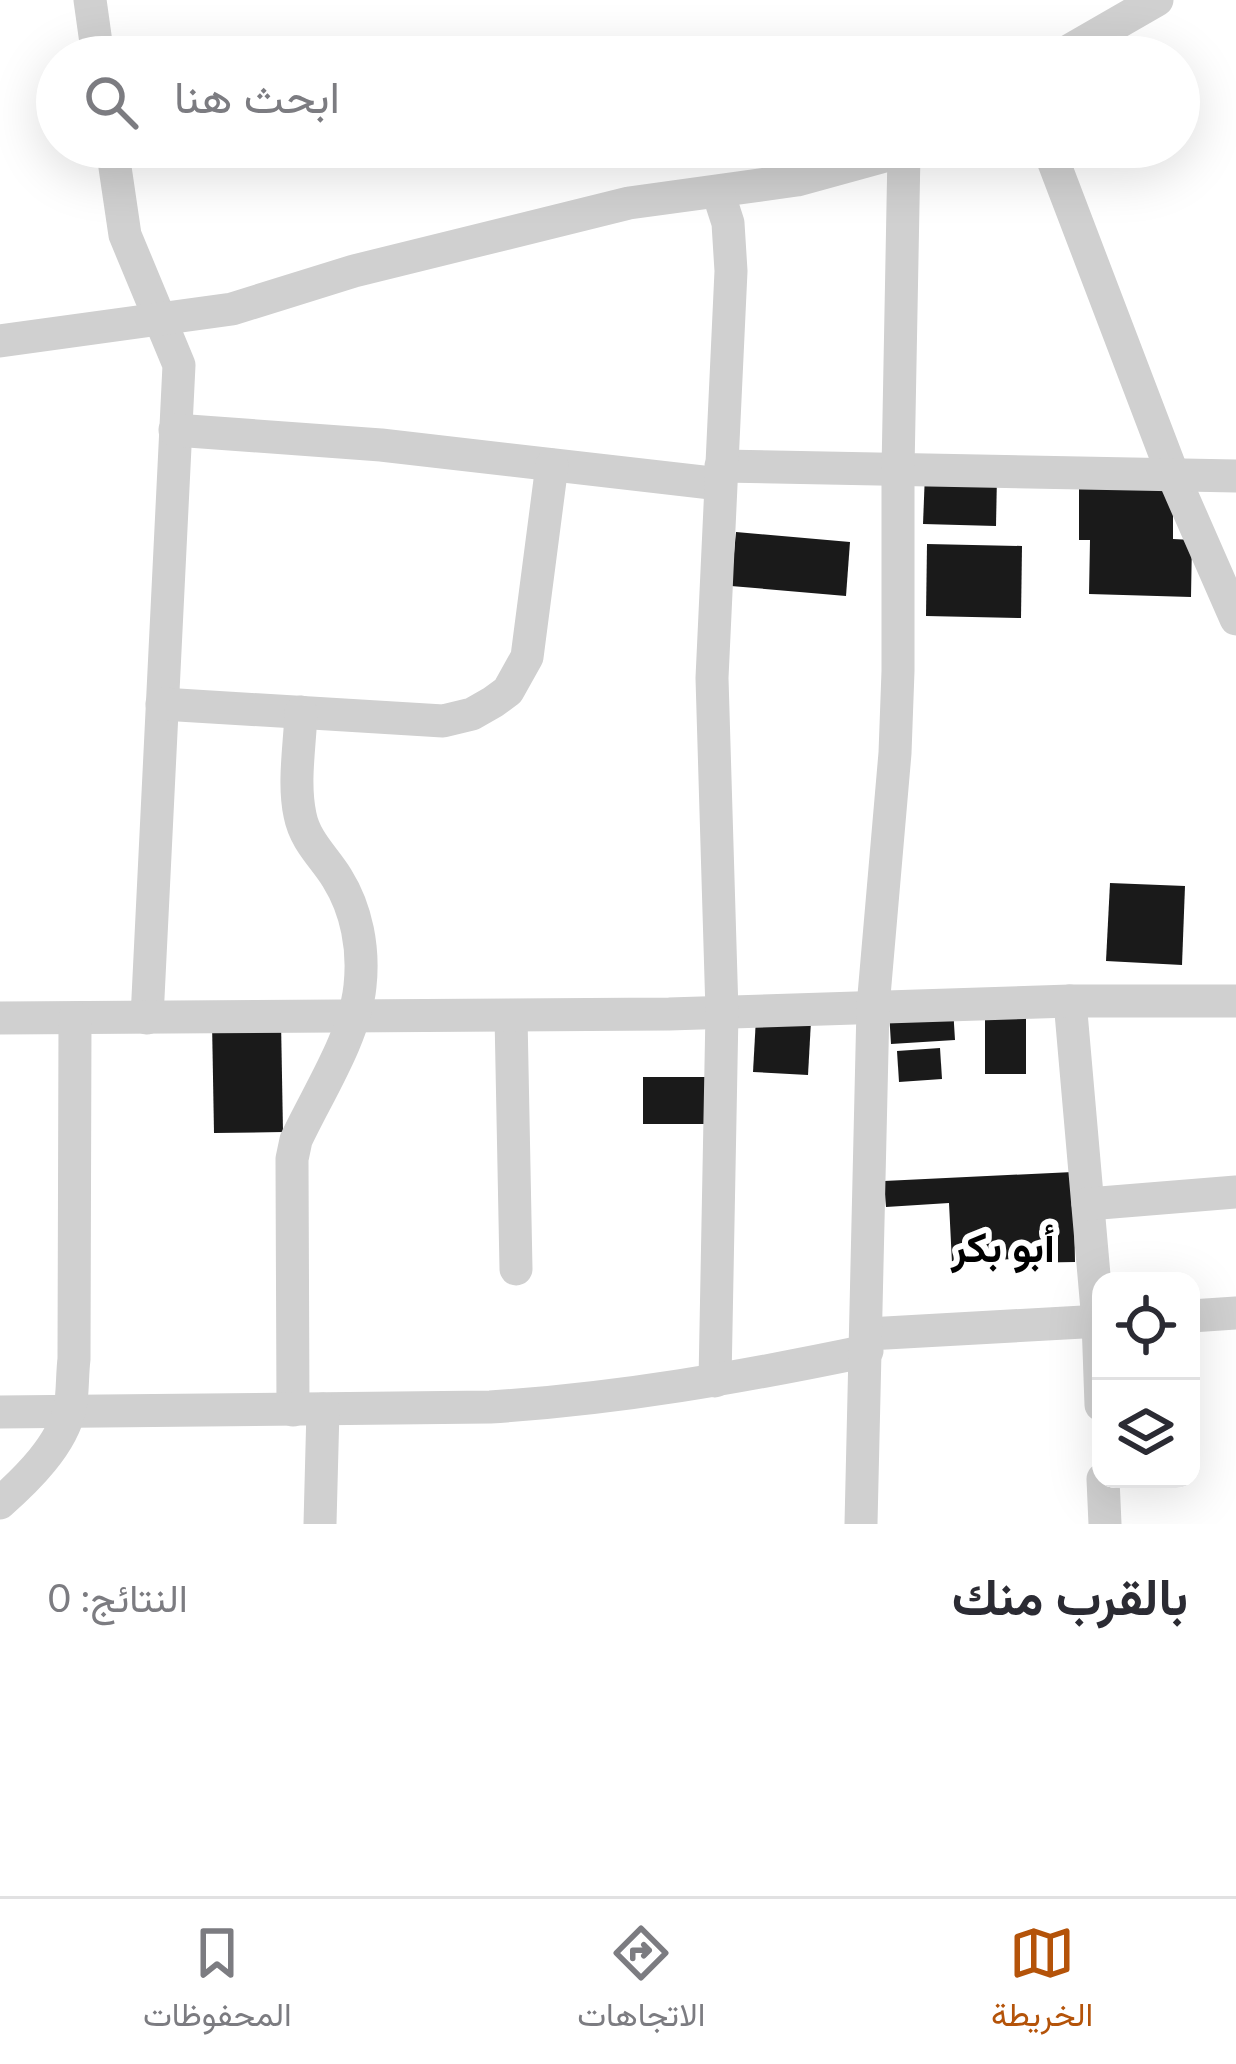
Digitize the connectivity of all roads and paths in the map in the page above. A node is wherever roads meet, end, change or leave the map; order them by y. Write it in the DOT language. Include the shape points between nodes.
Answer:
graph roads {
  1 [pos="90,0"];
  2 [pos="1157,0"];
  3 [pos="95,36"];
  4 [pos="1094,36"];
  5 [pos="115,168"];
  6 [pos="843,168"];
  7 [pos="910,168"];
  8 [pos="1056,168"];
  9 [pos="718,192"];
  10 [pos="162,320"];
  11 [pos="0,340"];
  12 [pos="176,430"];
  13 [pos="552,465"];
  14 [pos="898,470"];
  15 [pos="721,475"];
  16 [pos="1172,475"];
  17 [pos="1236,476"];
  18 [pos="1236,619"];
  19 [pos="162,704"];
  20 [pos="302,712"];
  21 [pos="1070,1000"];
  22 [pos="1236,1001"];
  23 [pos="873,1007"];
  24 [pos="722,1012"];
  25 [pos="511,1016"];
  26 [pos="354,1017"];
  27 [pos="0,1018"];
  28 [pos="75,1018"];
  29 [pos="147,1018"];
  30 [pos="1236,1192"];
  31 [pos="1088,1204"];
  32 [pos="516,1269"];
  33 [pos="1095,1272"];
  34 [pos="1236,1313"];
  35 [pos="1200,1315"];
  36 [pos="1092,1322"];
  37 [pos="867,1342"];
  38 [pos="715,1381"];
  39 [pos="308,1409"];
  40 [pos="0,1412"];
  41 [pos="69,1412"];
  42 [pos="1103,1488"];
  43 [pos="0,1503"];
  44 [pos="320,1524"];
  45 [pos="861,1524"];
  46 [pos="1105,1524"];
  1 -- 3 [label="street"];
  2 -- 4 [label="street"];
  5 -- 10 [label="street" via="125,235"];
  6 -- 9 [label="street"];
  7 -- 14 [label="street"];
  8 -- 16 [label="street"];
  9 -- 10 [label="street" via="629,203 232,309"];
  9 -- 15 [label="street" via="731,245"];
  10 -- 11 [label="street"];
  10 -- 12 [label="street" via="179,365"];
  12 -- 13 [label="street"];
  12 -- 19 [label="street"];
  13 -- 15 [label="street"];
  13 -- 20 [label="street" via="527,656 508,691 443,721"];
  14 -- 15 [label="street"];
  14 -- 16 [label="street"];
  14 -- 23 [label="street" via="895,752"];
  15 -- 24 [label="street" via="712,678"];
  16 -- 17 [label="street"];
  16 -- 18 [label="street"];
  19 -- 20 [label="street"];
  19 -- 29 [label="street"];
  20 -- 26 [label="street" via="300,817 354,910 361,984"];
  21 -- 22 [label="street"];
  21 -- 23 [label="street"];
  21 -- 31 [label="street"];
  23 -- 24 [label="street"];
  23 -- 37 [label="street"];
  24 -- 25 [label="street"];
  24 -- 38 [label="street"];
  25 -- 26 [label="street"];
  25 -- 32 [label="street"];
  26 -- 29 [label="street"];
  26 -- 39 [label="street" via="292,1159"];
  27 -- 28 [label="street"];
  28 -- 29 [label="street"];
  28 -- 41 [label="street"];
  30 -- 31 [label="street"];
  31 -- 33 [label="street"];
  34 -- 35 [label="street"];
  36 -- 37 [label="street"];
  37 -- 38 [label="street"];
  37 -- 45 [label="street"];
  38 -- 39 [label="street" via="540,1404"];
  39 -- 41 [label="street"];
  39 -- 44 [label="street"];
  40 -- 41 [label="street"];
  41 -- 43 [label="street" via="47,1453"];
  42 -- 46 [label="street"];
}
